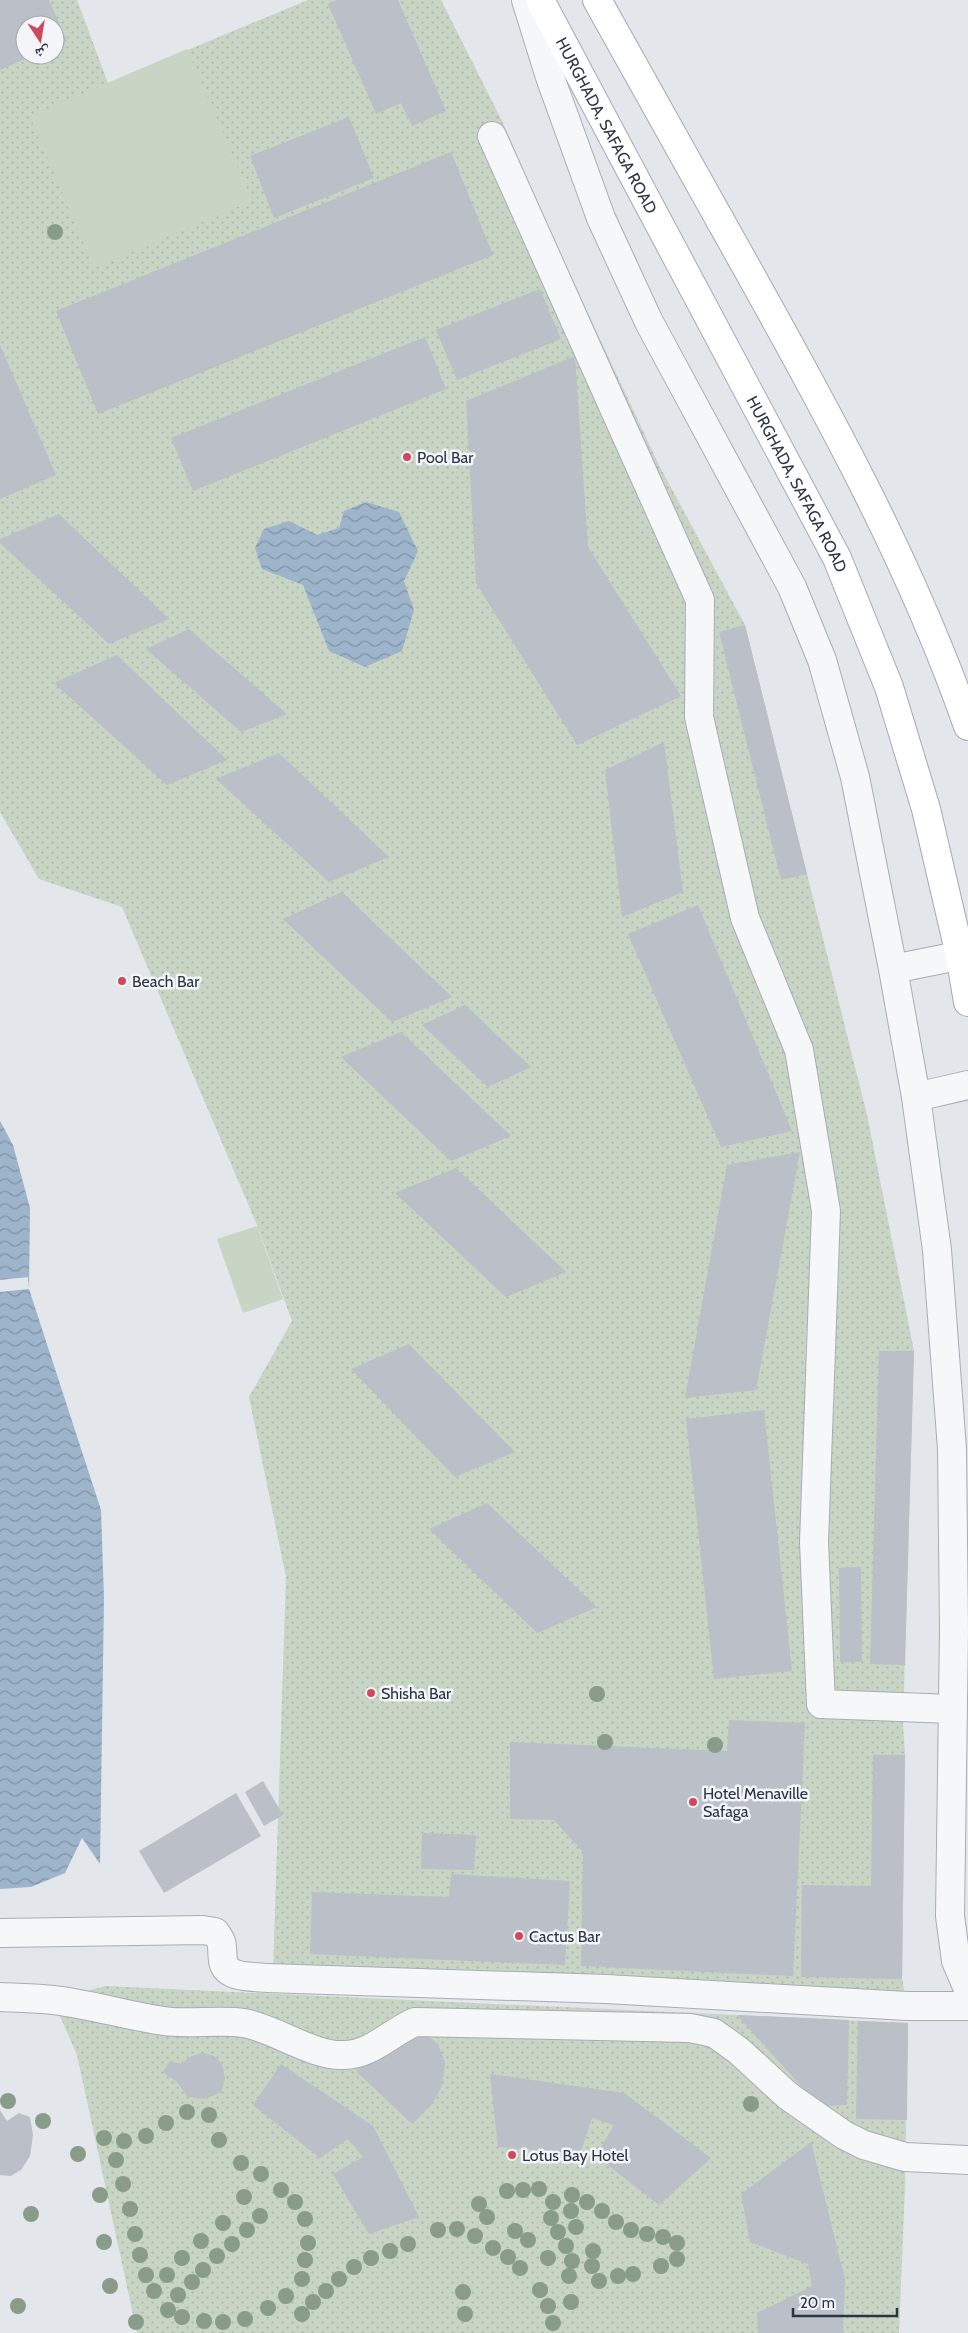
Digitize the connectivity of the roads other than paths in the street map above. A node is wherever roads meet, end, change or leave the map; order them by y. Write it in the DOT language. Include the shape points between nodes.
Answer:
graph roads {
  1 [pos="526,0"];
  2 [pos="540,0"];
  3 [pos="597,0"];
  4 [pos="492,136"];
  5 [pos="968,726"];
  6 [pos="964,954"];
  7 [pos="893,969"];
  8 [pos="968,1002"];
  9 [pos="968,1085"];
  10 [pos="916,1097"];
  11 [pos="952,1709"];
  12 [pos="0,1933"];
  13 [pos="968,1989"];
  14 [pos="0,1997"];
  15 [pos="968,2006"];
  16 [pos="968,2160"];
  1 -- 7 [label="lane" via="601,218 649,322 792,587 822,660 855,777"];
  2 -- 6 [label="main road, HURGHADA, SAFAGA ROAD" via="836,558 889,687 926,809"];
  3 -- 5 [label="main road" via="811,382 882,520 945,660"];
  4 -- 11 [label="lane" via="700,600 699,717 745,918 799,1050 826,1212 814,1542 821,1704"];
  6 -- 7 [label="lane"];
  6 -- 8 [label="main road, HURGHADA, SAFAGA ROAD"];
  7 -- 10 [label="lane"];
  9 -- 10 [label="lane"];
  10 -- 11 [label="lane" via="937,1250 952,1449"];
  11 -- 13 [label="lane" via="950,1916 956,1961"];
  12 -- 15 [label="lane" via="215,1932 224,1943 226,1969 234,1974 267,1978 606,1989 907,2006"];
  14 -- 16 [label="lane" via="53,2000 166,2022 206,2020 244,2023 320,2052 343,2056 369,2049 397,2029 415,2022 690,2028 714,2033 739,2051 788,2096 864,2145 905,2157"];
}
